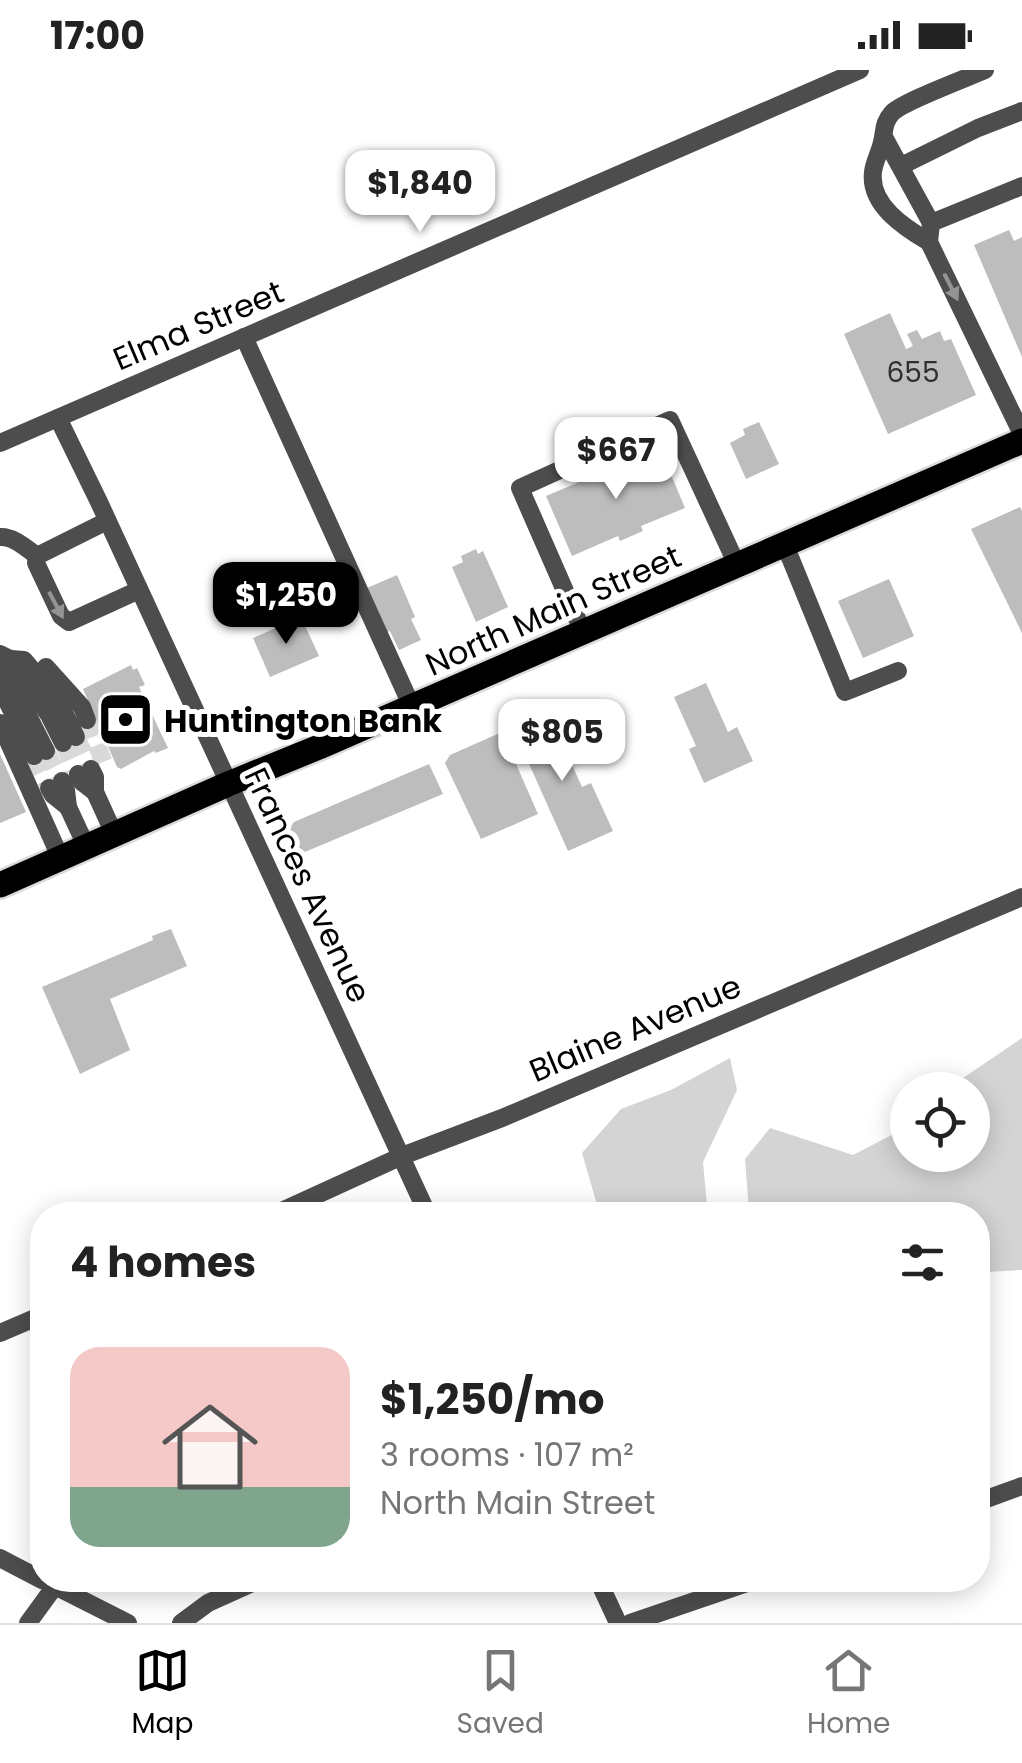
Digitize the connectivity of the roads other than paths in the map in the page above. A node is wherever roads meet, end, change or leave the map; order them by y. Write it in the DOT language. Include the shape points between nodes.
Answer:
graph roads {
  1 [pos="860,70"];
  2 [pos="985,70"];
  3 [pos="1022,111"];
  4 [pos="884,137"];
  5 [pos="901,166"];
  6 [pos="1022,186"];
  7 [pos="930,232"];
  8 [pos="244,337"];
  9 [pos="58,418"];
  10 [pos="1022,438"];
  11 [pos="0,443"];
  12 [pos="107,520"];
  13 [pos="0,537"];
  14 [pos="785,544"];
  15 [pos="37,556"];
  16 [pos="737,565"];
  17 [pos="140,590"];
  18 [pos="583,632"];
  19 [pos="9,658"];
  20 [pos="898,672"];
  21 [pos="0,687"];
  22 [pos="412,706"];
  23 [pos="87,720"];
  24 [pos="0,723"];
  25 [pos="228,784"];
  26 [pos="115,836"];
  27 [pos="86,848"];
  28 [pos="61,859"];
  29 [pos="0,885"];
  30 [pos="1022,897"];
  31 [pos="402,1156"];
  32 [pos="301,1202"];
  33 [pos="422,1202"];
  34 [pos="30,1320"];
  35 [pos="0,1334"];
  36 [pos="1022,1486"];
  37 [pos="990,1498"];
  38 [pos="0,1558"];
  39 [pos="30,1573"];
  40 [pos="42,1592"];
  41 [pos="67,1592"];
  42 [pos="232,1592"];
  43 [pos="604,1592"];
  44 [pos="721,1592"];
  45 [pos="686,1604"];
  46 [pos="28,1623"];
  47 [pos="128,1623"];
  48 [pos="181,1623"];
  49 [pos="618,1623"];
  50 [pos="630,1623"];
  51 [pos="693,1623"];
  1 -- 8 [label="street, Elma Street"];
  2 -- 4 [label="street" via="894,110"];
  3 -- 5 [label="street"];
  4 -- 5 [label="street"];
  4 -- 7 [label="street" via="872,174 877,197 910,231"];
  5 -- 7 [label="street"];
  6 -- 7 [label="street"];
  7 -- 10 [label="street, one-way"];
  8 -- 9 [label="street, Elma Street"];
  8 -- 22 [label="street"];
  9 -- 11 [label="street, Elma Street"];
  9 -- 12 [label="street, Frances Avenue"];
  10 -- 14 [label="main road, North Main Street"];
  12 -- 15 [label="street"];
  12 -- 17 [label="street, Frances Avenue"];
  13 -- 15 [label="street"];
  14 -- 16 [label="main road, North Main Street"];
  14 -- 20 [label="street" via="845,692"];
  15 -- 17 [label="street, one-way" via="69,622"];
  16 -- 18 [label="main road, North Main Street"];
  16 -- 18 [label="street" via="670,420 520,488"];
  17 -- 25 [label="street, Frances Avenue"];
  18 -- 22 [label="main road, North Main Street"];
  19 -- 21 [label="street" via="49,716 55,747"];
  19 -- 23 [label="street" via="37,658"];
  22 -- 25 [label="main road, North Main Street"];
  24 -- 28 [label="street"];
  25 -- 26 [label="main road, North Main Street"];
  25 -- 31 [label="street, Frances Avenue"];
  26 -- 27 [label="main road, North Main Street"];
  26 -- 27 [label="street" via="82,778 53,795 68,807"];
  27 -- 28 [label="main road, North Main Street"];
  28 -- 29 [label="main road, North Main Street"];
  30 -- 31 [label="street, Blaine Avenue"];
  31 -- 32 [label="street, Blaine Avenue"];
  31 -- 33 [label="street, Frances Avenue"];
  34 -- 35 [label="street"];
  36 -- 37 [label="street"];
  38 -- 39 [label="street"];
  40 -- 46 [label="street"];
  41 -- 47 [label="street"];
  42 -- 48 [label="street"];
  43 -- 49 [label="street"];
  44 -- 45 [label="street"];
  45 -- 50 [label="street"];
  45 -- 51 [label="street"];
}
